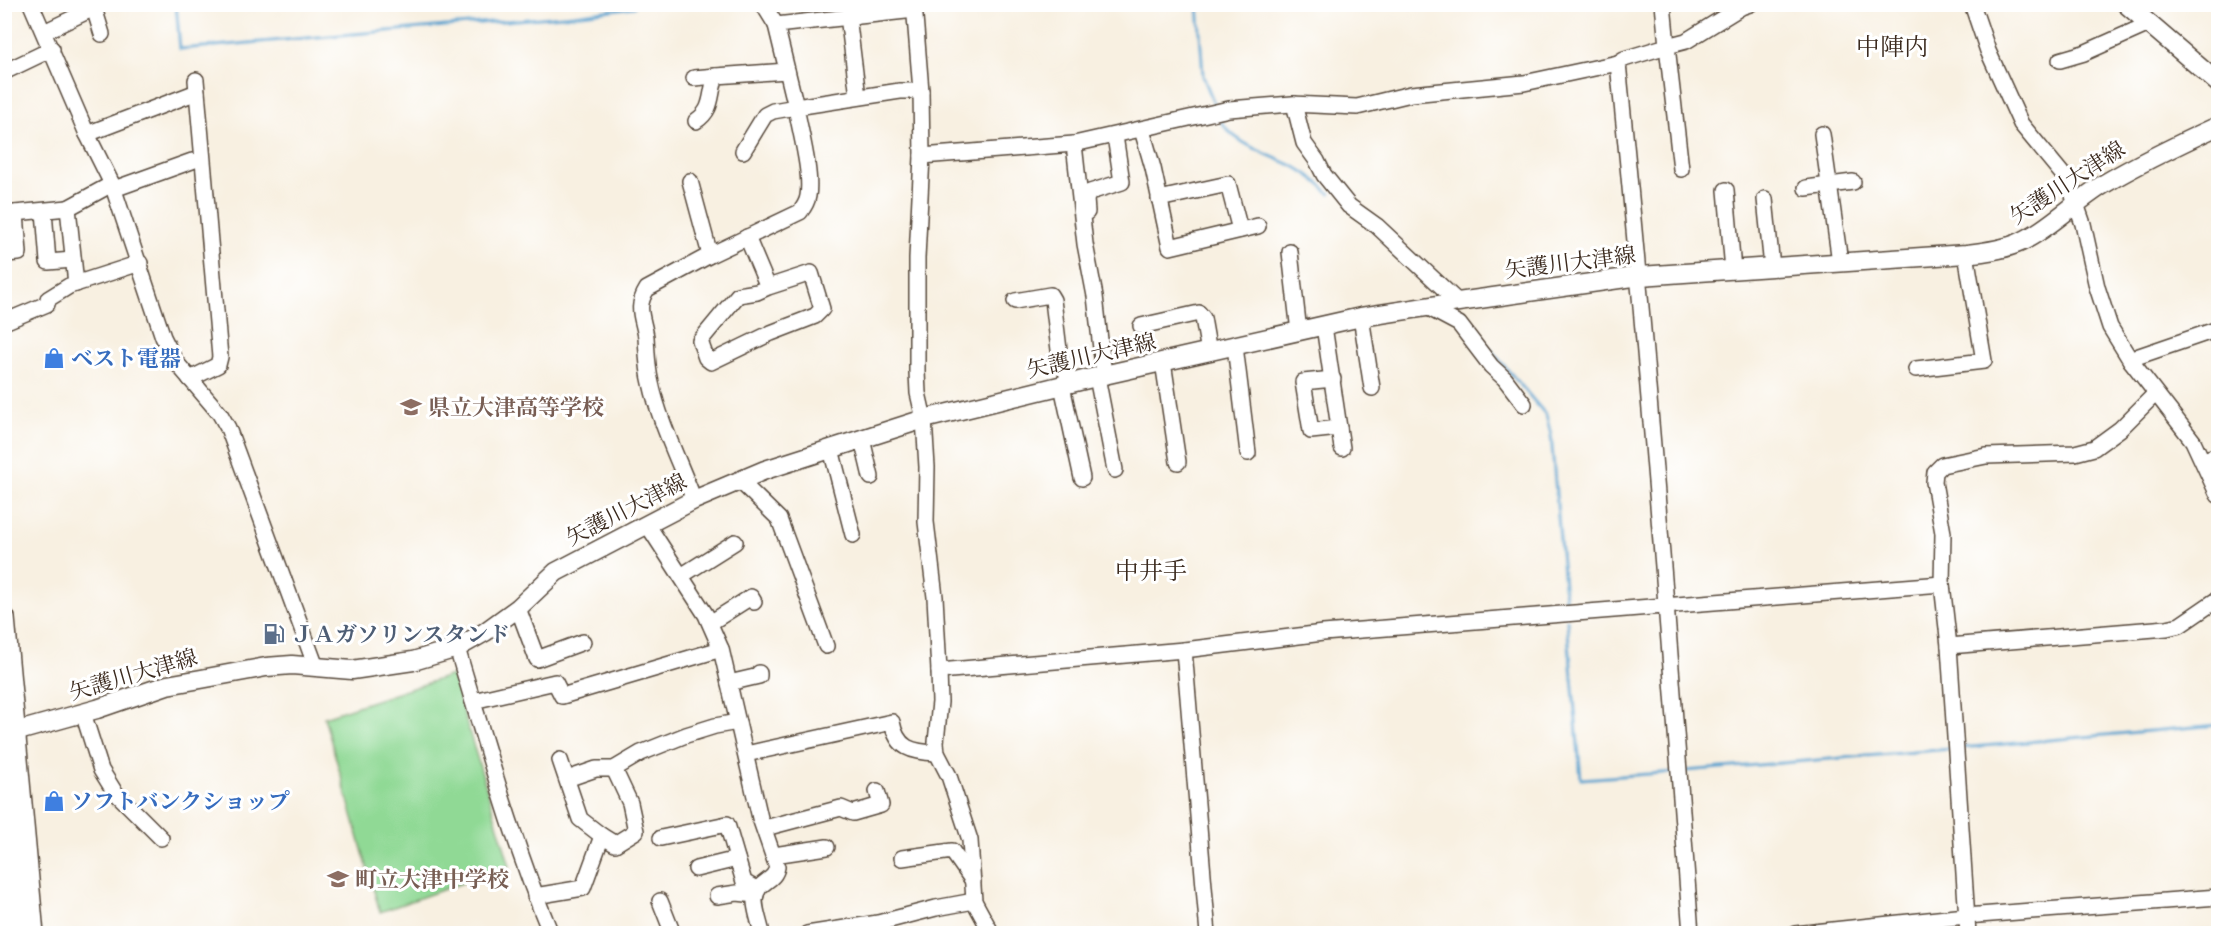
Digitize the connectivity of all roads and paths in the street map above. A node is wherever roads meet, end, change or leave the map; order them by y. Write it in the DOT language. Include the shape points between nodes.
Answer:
graph roads {
  1 [pos="31,4"];
  2 [pos="763,4"];
  3 [pos="1663,4"];
  4 [pos="1750,4"];
  5 [pos="1972,4"];
  6 [pos="2126,4"];
  7 [pos="93,6"];
  8 [pos="914,7"];
  9 [pos="848,16"];
  10 [pos="2149,24"];
  11 [pos="776,25"];
  12 [pos="44,32"];
  13 [pos="102,34"];
  14 [pos="1667,46"];
  15 [pos="52,49"];
  16 [pos="2060,60"];
  17 [pos="1618,63"];
  18 [pos="788,71"];
  19 [pos="4,72"];
  20 [pos="716,76"];
  21 [pos="694,78"];
  22 [pos="2218,83"];
  23 [pos="921,91"];
  24 [pos="858,97"];
  25 [pos="1294,104"];
  26 [pos="796,107"];
  27 [pos="696,120"];
  28 [pos="2218,126"];
  29 [pos="1142,130"];
  30 [pos="87,134"];
  31 [pos="1822,134"];
  32 [pos="1115,136"];
  33 [pos="1074,144"];
  34 [pos="743,151"];
  35 [pos="922,156"];
  36 [pos="192,161"];
  37 [pos="1681,169"];
  38 [pos="690,181"];
  39 [pos="1853,182"];
  40 [pos="1830,184"];
  41 [pos="113,187"];
  42 [pos="1806,188"];
  43 [pos="1726,190"];
  44 [pos="1159,199"];
  45 [pos="1766,199"];
  46 [pos="2076,202"];
  47 [pos="68,208"];
  48 [pos="44,211"];
  49 [pos="10,214"];
  50 [pos="1258,226"];
  51 [pos="1240,230"];
  52 [pos="747,237"];
  53 [pos="1089,245"];
  54 [pos="1290,252"];
  55 [pos="4,254"];
  56 [pos="1966,254"];
  57 [pos="710,255"];
  58 [pos="73,260"];
  59 [pos="1840,262"];
  60 [pos="140,263"];
  61 [pos="1772,267"];
  62 [pos="1732,270"];
  63 [pos="1640,276"];
  64 [pos="76,284"];
  65 [pos="768,287"];
  66 [pos="1015,301"];
  67 [pos="1458,302"];
  68 [pos="1427,307"];
  69 [pos="1361,318"];
  70 [pos="4,322"];
  71 [pos="1141,326"];
  72 [pos="1324,326"];
  73 [pos="2218,329"];
  74 [pos="1299,332"];
  75 [pos="1235,346"];
  76 [pos="1209,352"];
  77 [pos="2131,361"];
  78 [pos="1163,362"];
  79 [pos="1916,369"];
  80 [pos="1101,376"];
  81 [pos="190,379"];
  82 [pos="1333,379"];
  83 [pos="1066,385"];
  84 [pos="1372,388"];
  85 [pos="2155,394"];
  86 [pos="1524,404"];
  87 [pos="924,419"];
  88 [pos="1339,428"];
  89 [pos="862,439"];
  90 [pos="1341,448"];
  91 [pos="831,449"];
  92 [pos="1248,453"];
  93 [pos="2218,455"];
  94 [pos="2203,460"];
  95 [pos="1178,462"];
  96 [pos="1115,470"];
  97 [pos="871,477"];
  98 [pos="1082,478"];
  99 [pos="740,481"];
  100 [pos="2218,495"];
  101 [pos="694,500"];
  102 [pos="647,524"];
  103 [pos="853,534"];
  104 [pos="735,542"];
  105 [pos="681,576"];
  106 [pos="1942,584"];
  107 [pos="2218,599"];
  108 [pos="754,602"];
  109 [pos="1668,607"];
  110 [pos="518,608"];
  111 [pos="4,618"];
  112 [pos="710,623"];
  113 [pos="583,642"];
  114 [pos="826,646"];
  115 [pos="1949,646"];
  116 [pos="457,648"];
  117 [pos="721,649"];
  118 [pos="1184,650"];
  119 [pos="316,667"];
  120 [pos="939,671"];
  121 [pos="759,673"];
  122 [pos="729,683"];
  123 [pos="473,701"];
  124 [pos="83,713"];
  125 [pos="738,722"];
  126 [pos="9,733"];
  127 [pos="938,753"];
  128 [pos="746,754"];
  129 [pos="560,760"];
  130 [pos="614,769"];
  131 [pos="567,779"];
  132 [pos="4,784"];
  133 [pos="877,791"];
  134 [pos="765,828"];
  135 [pos="602,836"];
  136 [pos="161,838"];
  137 [pos="661,838"];
  138 [pos="827,847"];
  139 [pos="774,855"];
  140 [pos="902,858"];
  141 [pos="737,859"];
  142 [pos="696,869"];
  143 [pos="974,881"];
  144 [pos="757,892"];
  145 [pos="535,896"];
  146 [pos="717,896"];
  147 [pos="2218,897"];
  148 [pos="660,901"];
  149 [pos="974,901"];
  150 [pos="1966,916"];
  151 [pos="879,928"];
  152 [pos="18,933"];
  153 [pos="33,933"];
  154 [pos="551,933"];
  155 [pos="673,933"];
  156 [pos="762,933"];
  157 [pos="807,933"];
  158 [pos="992,933"];
  159 [pos="1208,933"];
  160 [pos="1691,933"];
  161 [pos="1795,933"];
  162 [pos="1968,933"];
  1 -- 12 [label="street"];
  2 -- 11 [label="street"];
  3 -- 14 [label="street"];
  4 -- 14 [label="street" via="1686,41"];
  5 -- 46 [label="street" via="2021,124 2068,181"];
  6 -- 10 [label="main road"];
  7 -- 12 [label="street"];
  7 -- 13 [label="street"];
  8 -- 9 [label="street"];
  8 -- 23 [label="street"];
  9 -- 11 [label="street"];
  9 -- 24 [label="street"];
  10 -- 16 [label="street"];
  10 -- 22 [label="main road"];
  11 -- 18 [label="street"];
  12 -- 15 [label="street"];
  14 -- 17 [label="street"];
  14 -- 37 [label="street"];
  15 -- 19 [label="street"];
  15 -- 30 [label="street"];
  17 -- 25 [label="street" via="1524,83 1411,94 1357,107"];
  17 -- 63 [label="street"];
  18 -- 20 [label="street"];
  18 -- 26 [label="street"];
  20 -- 21 [label="street"];
  20 -- 27 [label="street" via="709,108"];
  23 -- 24 [label="street"];
  23 -- 35 [label="street"];
  24 -- 26 [label="street"];
  25 -- 29 [label="street" via="1204,113"];
  25 -- 67 [label="street" via="1304,143 1349,206 1377,226"];
  26 -- 34 [label="street" via="765,115"];
  26 -- 52 [label="street" via="808,179 806,206"];
  28 -- 46 [label="main road, 矢護川大津線" via="2136,166"];
  29 -- 32 [label="street"];
  29 -- 44 [label="street"];
  30 -- 41 [label="street"];
  30 -- 81 [label="street" via="197,86 220,357 218,365"];
  31 -- 40 [label="street"];
  32 -- 33 [label="street"];
  32 -- 53 [label="street" via="1122,182 1090,192 1086,199"];
  33 -- 35 [label="street"];
  33 -- 80 [label="street" via="1095,296"];
  35 -- 87 [label="street" via="917,372"];
  36 -- 41 [label="street"];
  38 -- 57 [label="street"];
  39 -- 40 [label="street"];
  40 -- 42 [label="street"];
  40 -- 59 [label="street"];
  41 -- 47 [label="street"];
  41 -- 60 [label="street"];
  43 -- 62 [label="street"];
  44 -- 51 [label="street" via="1228,184"];
  44 -- 51 [label="street" via="1170,247"];
  45 -- 61 [label="street"];
  46 -- 56 [label="main road, 矢護川大津線" via="2017,244"];
  46 -- 77 [label="street" via="2110,327"];
  47 -- 48 [label="street"];
  47 -- 58 [label="street"];
  48 -- 49 [label="street"];
  48 -- 58 [label="street" via="48,261"];
  49 -- 55 [label="street" via="19,253"];
  50 -- 51 [label="street"];
  52 -- 57 [label="street"];
  52 -- 65 [label="street"];
  54 -- 74 [label="street"];
  56 -- 59 [label="main road, 矢護川大津線"];
  56 -- 79 [label="street" via="1984,361"];
  57 -- 101 [label="street" via="647,289 639,311 651,383"];
  58 -- 64 [label="street"];
  59 -- 61 [label="main road, 矢護川大津線"];
  60 -- 64 [label="street"];
  60 -- 81 [label="street" via="163,337"];
  61 -- 62 [label="main road, 矢護川大津線"];
  62 -- 63 [label="main road, 矢護川大津線"];
  63 -- 67 [label="main road, 矢護川大津線"];
  63 -- 109 [label="street"];
  64 -- 70 [label="street" via="48,299 47,304"];
  65 -- 65 [label="street" via="811,273 822,309 815,316 711,362 706,358 700,341 738,296"];
  66 -- 83 [label="street" via="1050,295"];
  67 -- 68 [label="main road, 矢護川大津線"];
  68 -- 69 [label="main road, 矢護川大津線"];
  68 -- 86 [label="street" via="1459,324"];
  69 -- 72 [label="main road, 矢護川大津線"];
  69 -- 84 [label="street"];
  71 -- 76 [label="street" via="1199,313"];
  72 -- 74 [label="main road, 矢護川大津線"];
  72 -- 82 [label="street"];
  73 -- 77 [label="street"];
  74 -- 75 [label="main road, 矢護川大津線"];
  75 -- 76 [label="main road, 矢護川大津線"];
  75 -- 92 [label="street"];
  76 -- 78 [label="main road, 矢護川大津線"];
  77 -- 85 [label="street"];
  78 -- 80 [label="main road, 矢護川大津線"];
  78 -- 95 [label="street"];
  80 -- 83 [label="main road, 矢護川大津線"];
  80 -- 96 [label="street"];
  81 -- 119 [label="street" via="228,428"];
  82 -- 88 [label="street"];
  82 -- 88 [label="street" via="1303,382 1311,430"];
  83 -- 87 [label="main road, 矢護川大津線"];
  83 -- 98 [label="street"];
  85 -- 94 [label="street" via="2193,441"];
  85 -- 106 [label="street" via="2120,429 2094,448 2075,453 1986,456 1942,465 1935,472 1934,482 1943,533"];
  87 -- 89 [label="main road, 矢護川大津線"];
  87 -- 120 [label="street" via="926,522"];
  88 -- 90 [label="street"];
  89 -- 91 [label="main road, 矢護川大津線"];
  89 -- 97 [label="street"];
  91 -- 99 [label="main road, 矢護川大津線"];
  91 -- 103 [label="street"];
  93 -- 94 [label="street"];
  94 -- 100 [label="street"];
  99 -- 101 [label="main road, 矢護川大津線"];
  99 -- 114 [label="street" via="779,519"];
  101 -- 102 [label="main road, 矢護川大津線"];
  102 -- 105 [label="street"];
  102 -- 110 [label="main road, 矢護川大津線" via="556,573"];
  104 -- 105 [label="street"];
  105 -- 112 [label="street"];
  106 -- 109 [label="street"];
  106 -- 115 [label="street"];
  107 -- 115 [label="street" via="2180,625 2167,628"];
  108 -- 112 [label="street" via="751,597"];
  109 -- 118 [label="street" via="1323,633"];
  109 -- 160 [label="street"];
  110 -- 113 [label="street" via="537,659"];
  110 -- 116 [label="main road, 矢護川大津線"];
  111 -- 126 [label="highway"];
  112 -- 117 [label="street"];
  115 -- 150 [label="street"];
  116 -- 119 [label="main road, 矢護川大津線" via="413,662 352,670"];
  116 -- 123 [label="street"];
  117 -- 122 [label="street"];
  117 -- 123 [label="street" via="562,696 555,682"];
  118 -- 120 [label="street"];
  118 -- 159 [label="street"];
  119 -- 124 [label="main road, 矢護川大津線" via="266,667 167,685"];
  120 -- 127 [label="street"];
  121 -- 122 [label="street"];
  122 -- 125 [label="street"];
  123 -- 145 [label="street"];
  124 -- 126 [label="main road, 矢護川大津線"];
  124 -- 136 [label="street" via="101,770 114,791"];
  125 -- 128 [label="street"];
  125 -- 130 [label="street" via="686,735"];
  126 -- 153 [label="highway"];
  127 -- 128 [label="street" via="907,748 894,735 892,722"];
  127 -- 143 [label="street" via="970,840"];
  128 -- 134 [label="street"];
  129 -- 131 [label="street"];
  130 -- 131 [label="street" via="596,769"];
  130 -- 135 [label="street" via="630,803 636,831 615,844"];
  131 -- 135 [label="street" via="580,819"];
  132 -- 152 [label="highway"];
  133 -- 134 [label="street" via="881,805 853,813 841,808"];
  134 -- 139 [label="street"];
  135 -- 145 [label="street" via="583,888"];
  137 -- 141 [label="street" via="728,824"];
  138 -- 139 [label="street"];
  139 -- 144 [label="street" via="776,875"];
  140 -- 143 [label="street" via="952,851"];
  141 -- 142 [label="street"];
  141 -- 144 [label="street" via="744,882"];
  143 -- 149 [label="street"];
  144 -- 146 [label="street"];
  144 -- 156 [label="street"];
  145 -- 154 [label="street"];
  147 -- 150 [label="street"];
  148 -- 155 [label="street"];
  149 -- 151 [label="street" via="936,908"];
  149 -- 158 [label="street"];
  150 -- 161 [label="street"];
  150 -- 162 [label="street"];
  151 -- 157 [label="street"];
}
